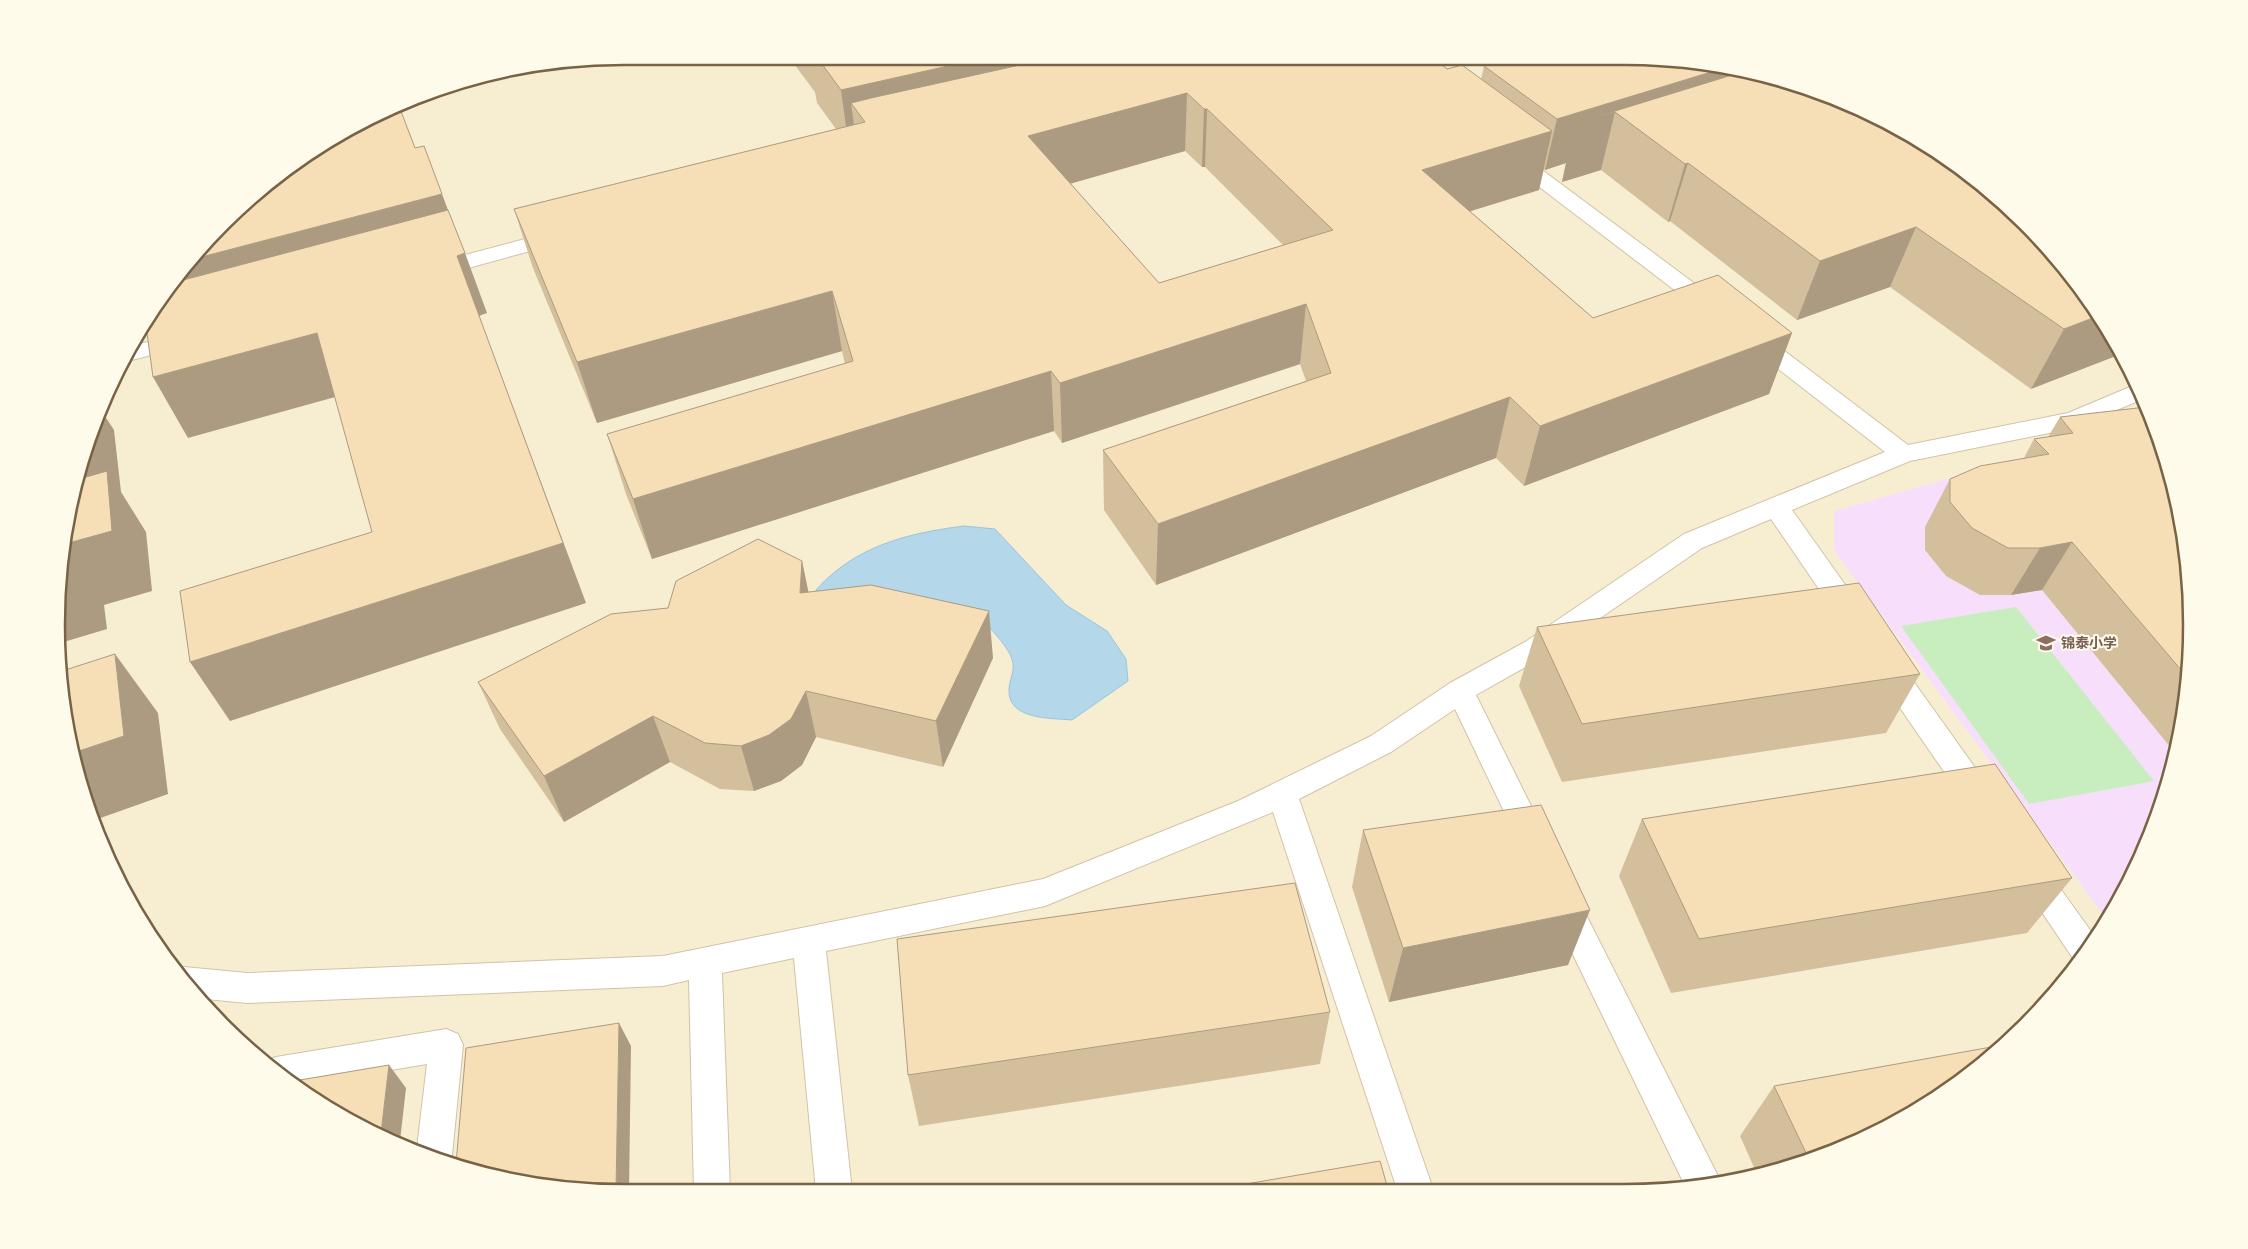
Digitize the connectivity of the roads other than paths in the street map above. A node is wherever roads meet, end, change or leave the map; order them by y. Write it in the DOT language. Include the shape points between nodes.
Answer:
graph roads {
  1 [pos="1496,144"];
  2 [pos="586,229"];
  3 [pos="414,276"];
  4 [pos="204,334"];
  5 [pos="136,353"];
  6 [pos="2133,394"];
  7 [pos="1904,454"];
  8 [pos="1776,506"];
  9 [pos="1460,691"];
  10 [pos="1282,794"];
  11 [pos="1996,821"];
  12 [pos="2018,854"];
  13 [pos="809,940"];
  14 [pos="2082,944"];
  15 [pos="705,962"];
  16 [pos="196,983"];
  17 [pos="288,1071"];
  18 [pos="435,1150"];
  19 [pos="1700,1178"];
  20 [pos="712,1184"];
  21 [pos="833,1184"];
  22 [pos="1413,1184"];
  1 -- 7 [label="street" via="1552,176 1735,325"];
  2 -- 3 [label="street"];
  4 -- 5 [label="street"];
  6 -- 7 [label="street" via="2074,420"];
  7 -- 8 [label="street"];
  8 -- 9 [label="street" via="1693,541 1535,650"];
  8 -- 11 [label="street"];
  9 -- 10 [label="street" via="1381,744"];
  9 -- 19 [label="street"];
  10 -- 13 [label="street" via="1045,892"];
  10 -- 22 [label="street"];
  12 -- 14 [label="street"];
  13 -- 15 [label="street"];
  13 -- 21 [label="street"];
  15 -- 16 [label="street" via="662,971 247,988"];
  15 -- 20 [label="street"];
  17 -- 18 [label="street" via="446,1045"];
}
